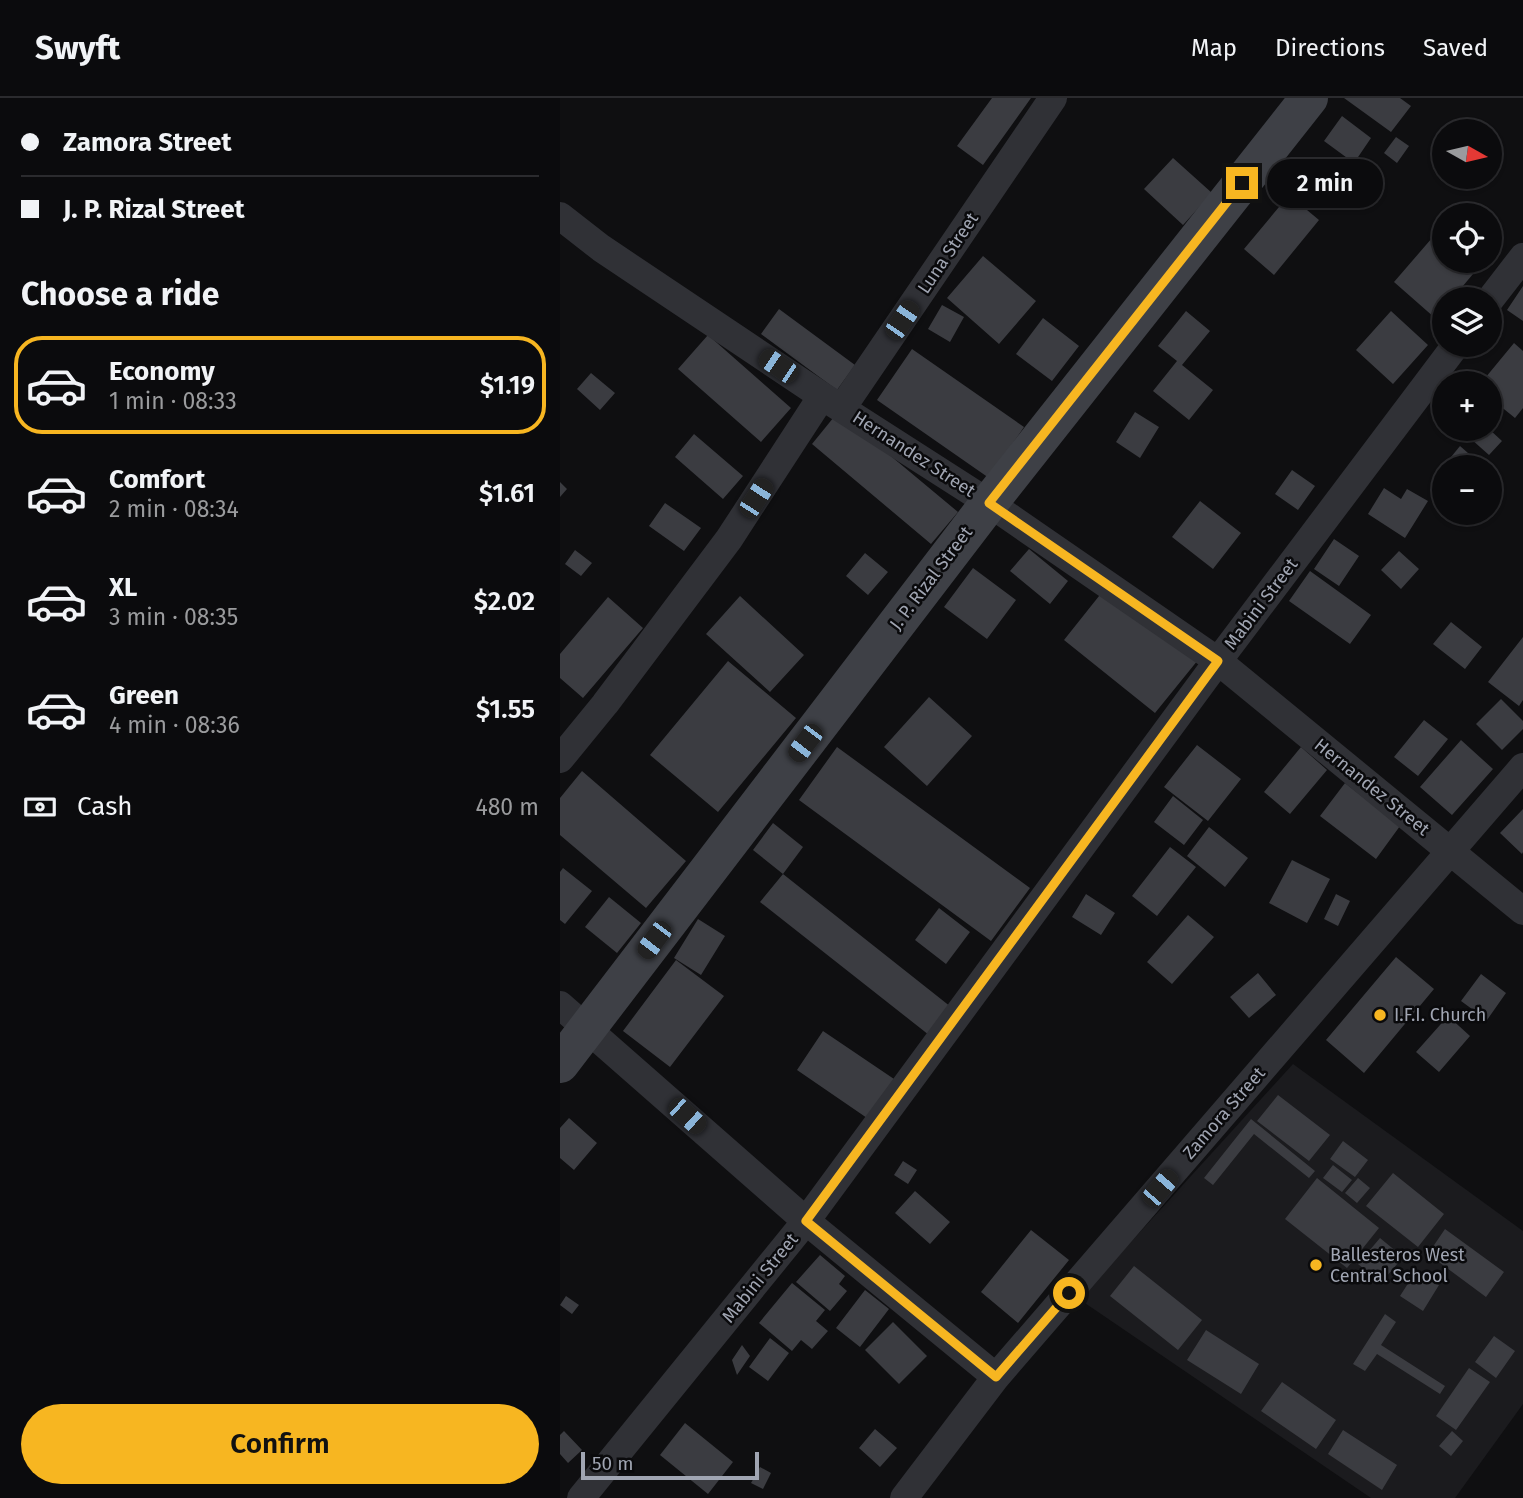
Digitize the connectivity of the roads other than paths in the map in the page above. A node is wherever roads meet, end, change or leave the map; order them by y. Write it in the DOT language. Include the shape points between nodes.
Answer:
graph roads {
  1 [pos="1053,98"];
  2 [pos="1309,98"];
  3 [pos="560,216"];
  4 [pos="1523,257"];
  5 [pos="1500,287"];
  6 [pos="1448,357"];
  7 [pos="832,402"];
  8 [pos="989,503"];
  9 [pos="1218,661"];
  10 [pos="560,759"];
  11 [pos="1523,767"];
  12 [pos="1451,850"];
  13 [pos="1523,911"];
  14 [pos="574,1016"];
  15 [pos="560,1064"];
  16 [pos="806,1221"];
  17 [pos="996,1377"];
  18 [pos="581,1498"];
  19 [pos="904,1498"];
  1 -- 7 [label="street, Luna Street"];
  2 -- 8 [label="main road, J. P. Rizal Street"];
  3 -- 7 [label="street, Hernandez Street"];
  4 -- 5 [label="street"];
  6 -- 9 [label="street, Mabini Street"];
  7 -- 8 [label="street, Hernandez Street"];
  7 -- 10 [label="street, Luna Street"];
  8 -- 9 [label="street, Hernandez Street"];
  8 -- 14 [label="main road, J. P. Rizal Street"];
  9 -- 12 [label="street, Hernandez Street"];
  9 -- 16 [label="street, Mabini Street"];
  11 -- 12 [label="street, Zamora Street"];
  12 -- 13 [label="street, Hernandez Street"];
  12 -- 17 [label="street, Zamora Street"];
  14 -- 15 [label="main road, J. P. Rizal Street"];
  14 -- 16 [label="street"];
  16 -- 17 [label="street"];
  16 -- 18 [label="street, Mabini Street"];
  17 -- 19 [label="street, Zamora Street"];
}
